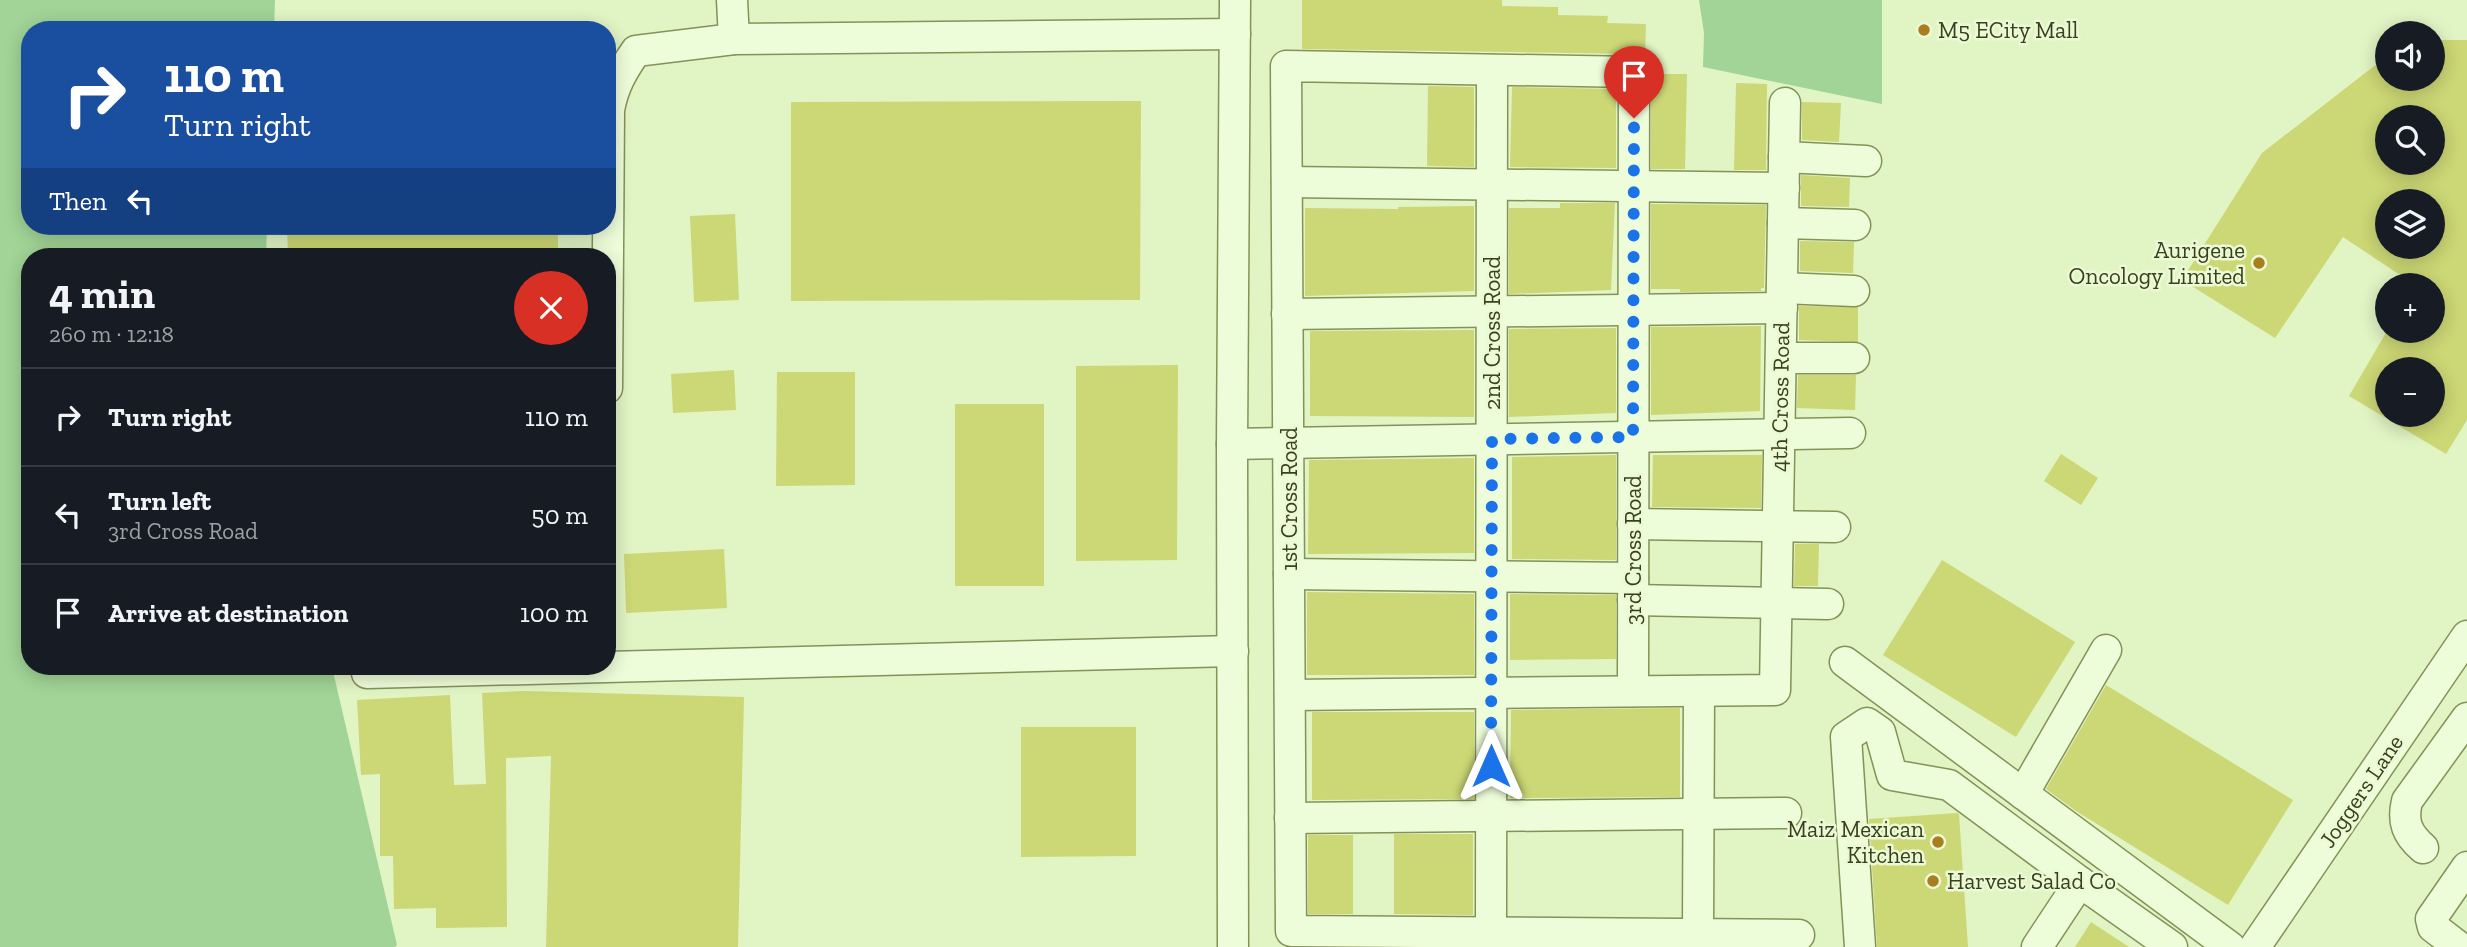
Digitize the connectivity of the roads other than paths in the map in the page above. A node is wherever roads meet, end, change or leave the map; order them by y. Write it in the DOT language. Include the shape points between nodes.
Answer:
graph roads {
  1 [pos="732,0"];
  2 [pos="1235,0"];
  3 [pos="1235,34"];
  4 [pos="734,39"];
  5 [pos="621,51"];
  6 [pos="1492,70"];
  7 [pos="616,84"];
  8 [pos="1785,103"];
  9 [pos="1784,157"];
  10 [pos="1866,161"];
  11 [pos="1287,182"];
  12 [pos="1492,184"];
  13 [pos="1634,186"];
  14 [pos="1784,188"];
  15 [pos="1783,223"];
  16 [pos="1855,225"];
  17 [pos="1854,291"];
  18 [pos="1782,298"];
  19 [pos="1634,310"];
  20 [pos="1492,312"];
  21 [pos="1287,314"];
  22 [pos="1781,358"];
  23 [pos="1854,358"];
  24 [pos="1850,433"];
  25 [pos="1780,434"];
  26 [pos="1633,437"];
  27 [pos="1492,439"];
  28 [pos="1288,443"];
  29 [pos="1232,444"];
  30 [pos="1633,524"];
  31 [pos="1778,526"];
  32 [pos="1835,527"];
  33 [pos="1289,574"];
  34 [pos="1491,576"];
  35 [pos="1633,589"];
  36 [pos="1777,603"];
  37 [pos="1828,604"];
  38 [pos="2466,637"];
  39 [pos="1233,650"];
  40 [pos="2106,650"];
  41 [pos="1845,662"];
  42 [pos="616,668"];
  43 [pos="1633,691"];
  44 [pos="1699,691"];
  45 [pos="1491,693"];
  46 [pos="1290,695"];
  47 [pos="2467,718"];
  48 [pos="2023,794"];
  49 [pos="1698,813"];
  50 [pos="1786,813"];
  51 [pos="1491,816"];
  52 [pos="1290,818"];
  53 [pos="2423,848"];
  54 [pos="2467,867"];
  55 [pos="2080,882"];
  56 [pos="1491,933"];
  57 [pos="1698,934"];
  58 [pos="1799,935"];
  59 [pos="1233,947"];
  60 [pos="1860,947"];
  61 [pos="2037,947"];
  62 [pos="2172,947"];
  63 [pos="2230,947"];
  64 [pos="2255,947"];
  65 [pos="2459,947"];
  1 -- 4 [label="street"];
  2 -- 3 [label="street"];
  3 -- 4 [label="street"];
  3 -- 29 [label="street"];
  4 -- 5 [label="street"];
  5 -- 7 [label="street" via="622,71"];
  6 -- 11 [label="street, 1st Cross Road" via="1286,66"];
  6 -- 12 [label="street, 2nd Cross Road"];
  6 -- 13 [label="street, 3rd Cross Road" via="1634,72"];
  8 -- 9 [label="street, 4th Cross Road"];
  9 -- 10 [label="street"];
  9 -- 14 [label="street, 4th Cross Road"];
  11 -- 12 [label="street"];
  11 -- 21 [label="street, 1st Cross Road"];
  12 -- 13 [label="street"];
  12 -- 20 [label="street, 2nd Cross Road"];
  13 -- 14 [label="street"];
  13 -- 19 [label="street, 3rd Cross Road"];
  14 -- 15 [label="street, 4th Cross Road"];
  15 -- 16 [label="street"];
  15 -- 18 [label="street, 4th Cross Road"];
  17 -- 18 [label="street"];
  18 -- 19 [label="street"];
  18 -- 22 [label="street, 4th Cross Road"];
  19 -- 20 [label="street"];
  19 -- 26 [label="street, 3rd Cross Road"];
  20 -- 21 [label="street"];
  20 -- 27 [label="street, 2nd Cross Road"];
  21 -- 28 [label="street, 1st Cross Road"];
  22 -- 23 [label="street"];
  22 -- 25 [label="street, 4th Cross Road"];
  24 -- 25 [label="street"];
  25 -- 26 [label="street"];
  25 -- 31 [label="street, 4th Cross Road"];
  26 -- 27 [label="street"];
  26 -- 30 [label="street, 3rd Cross Road"];
  27 -- 28 [label="street"];
  27 -- 34 [label="street, 2nd Cross Road"];
  28 -- 29 [label="street"];
  28 -- 33 [label="street, 1st Cross Road"];
  29 -- 39 [label="street"];
  30 -- 31 [label="street"];
  30 -- 35 [label="street, 3rd Cross Road"];
  31 -- 32 [label="street"];
  31 -- 36 [label="street, 4th Cross Road"];
  33 -- 34 [label="street"];
  33 -- 46 [label="street, 1st Cross Road"];
  34 -- 35 [label="street"];
  34 -- 45 [label="street, 2nd Cross Road"];
  35 -- 36 [label="street"];
  35 -- 43 [label="street, 3rd Cross Road"];
  36 -- 37 [label="street"];
  36 -- 44 [label="street, 4th Cross Road" via="1775,690"];
  38 -- 64 [label="street, Joggers Lane"];
  39 -- 42 [label="street"];
  39 -- 59 [label="street"];
  40 -- 48 [label="street"];
  41 -- 48 [label="street"];
  43 -- 44 [label="street"];
  43 -- 45 [label="street"];
  44 -- 49 [label="street"];
  45 -- 46 [label="street"];
  45 -- 51 [label="street, 2nd Cross Road"];
  46 -- 52 [label="street, 1st Cross Road"];
  47 -- 53 [label="street" via="2407,801 2406,828"];
  48 -- 63 [label="street"];
  49 -- 50 [label="street"];
  49 -- 51 [label="street"];
  49 -- 57 [label="street"];
  51 -- 52 [label="street"];
  51 -- 56 [label="street, 2nd Cross Road"];
  52 -- 56 [label="street, 1st Cross Road" via="1291,931"];
  54 -- 65 [label="street" via="2431,919 2434,927"];
  55 -- 60 [label="street" via="1948,785 1892,775 1881,732 1867,723 1846,737"];
  55 -- 61 [label="street"];
  55 -- 62 [label="street"];
  56 -- 57 [label="street"];
  57 -- 58 [label="street"];
}
